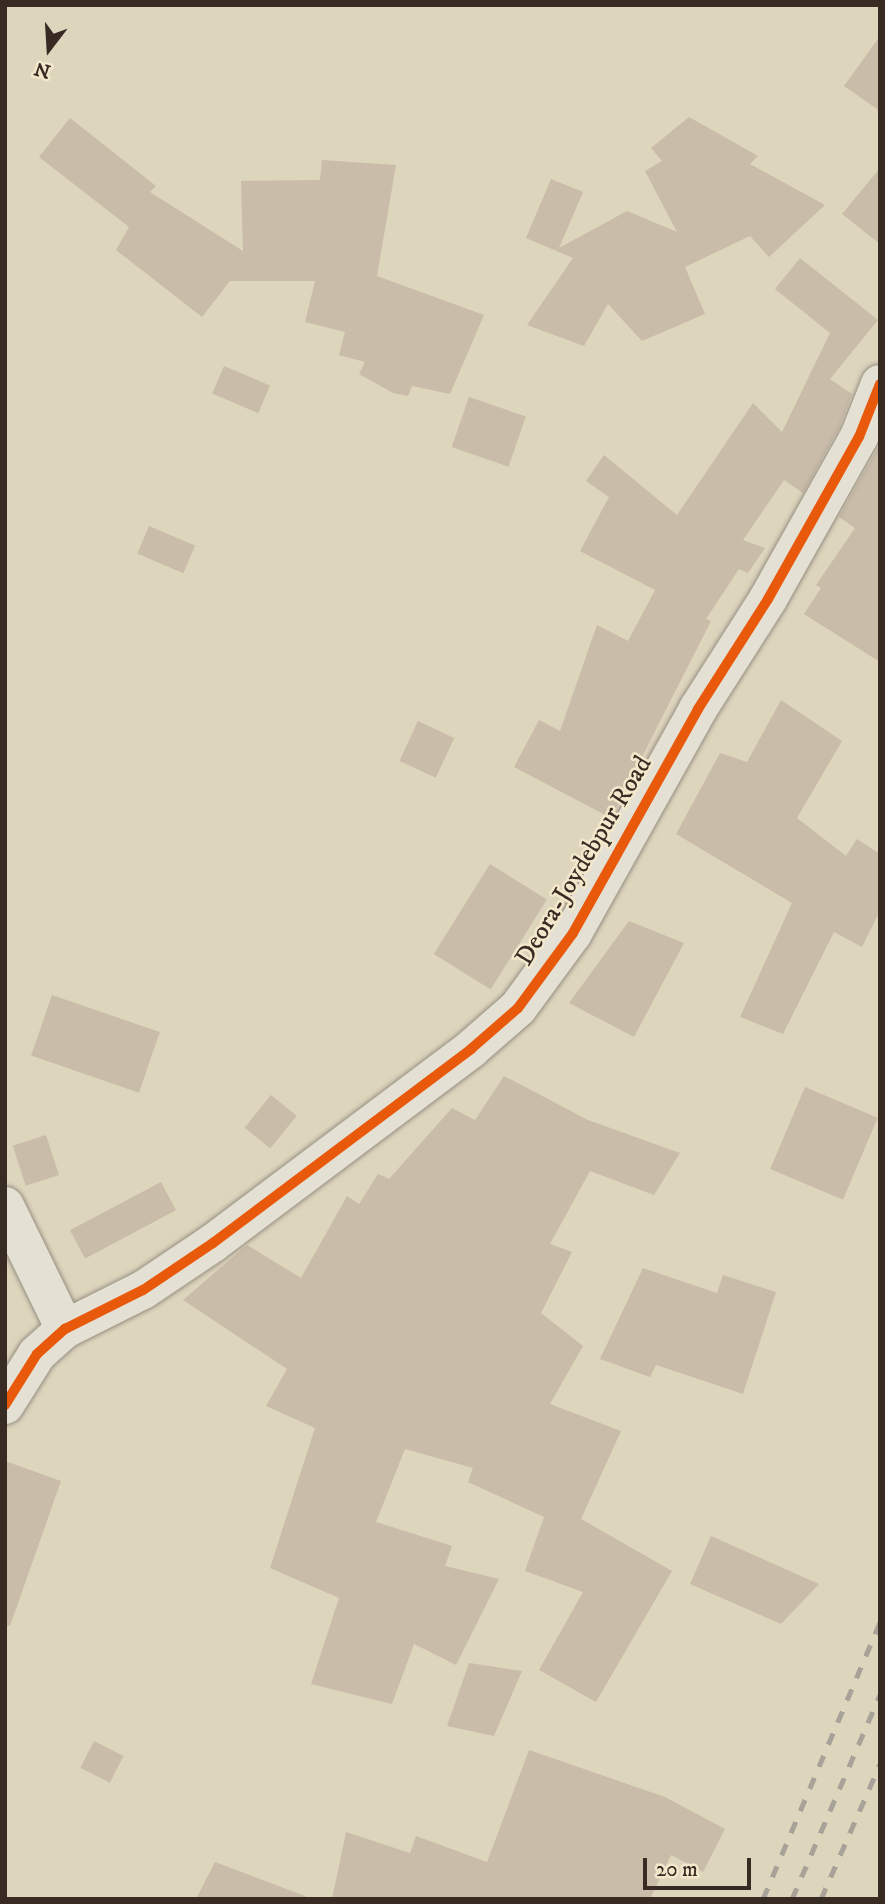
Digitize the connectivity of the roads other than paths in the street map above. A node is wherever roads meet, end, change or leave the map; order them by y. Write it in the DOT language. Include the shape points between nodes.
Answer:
graph roads {
  1 [pos="880,384"];
  2 [pos="5,1206"];
  3 [pos="65,1329"];
  4 [pos="5,1405"];
  1 -- 3 [label="street, Deora-Joydebpur Road" via="859,437 768,599 698,709 573,933 518,1008 471,1049 213,1242 143,1290"];
  2 -- 3 [label="street"];
  3 -- 4 [label="street, Deora-Joydebpur Road" via="37,1354"];
}
